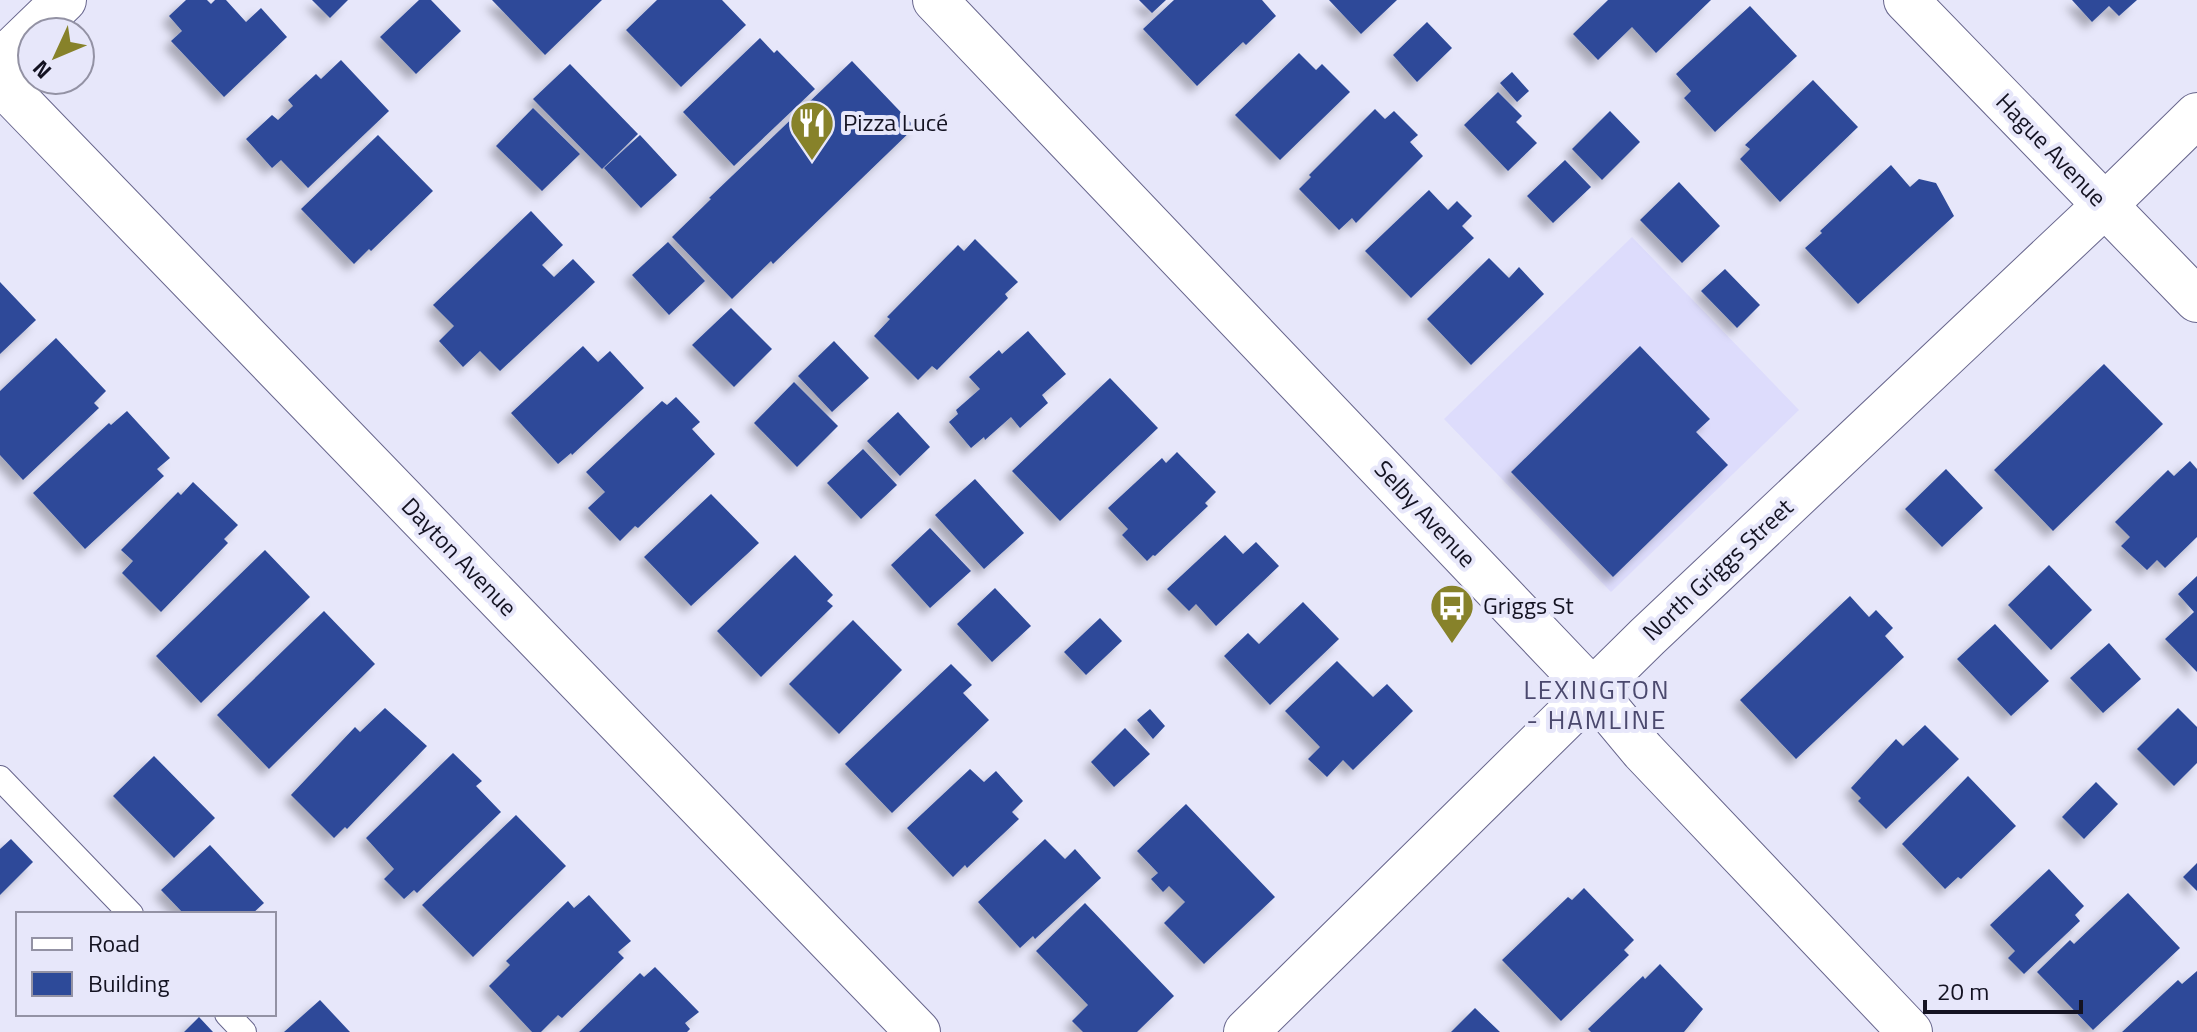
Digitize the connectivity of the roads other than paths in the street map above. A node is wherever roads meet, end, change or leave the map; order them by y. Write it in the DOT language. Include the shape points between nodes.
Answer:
graph roads {
  1 [pos="64,0"];
  2 [pos="935,0"];
  3 [pos="1906,0"];
  4 [pos="0,62"];
  5 [pos="0,82"];
  6 [pos="2197,115"];
  7 [pos="2105,205"];
  8 [pos="2197,300"];
  9 [pos="1593,691"];
  10 [pos="0,778"];
  11 [pos="129,912"];
  12 [pos="229,1016"];
  13 [pos="244,1032"];
  14 [pos="918,1032"];
  15 [pos="1246,1032"];
  16 [pos="1910,1032"];
  1 -- 4 [label="street"];
  2 -- 9 [label="street, Selby Avenue"];
  3 -- 7 [label="street, Hague Avenue"];
  5 -- 14 [label="street, Dayton Avenue"];
  6 -- 7 [label="street, North Griggs Street"];
  7 -- 8 [label="street, Hague Avenue"];
  7 -- 9 [label="street, North Griggs Street"];
  9 -- 15 [label="street, North Griggs Street"];
  9 -- 16 [label="street, Selby Avenue" via="1643,751"];
  10 -- 11 [label="lane"];
  12 -- 13 [label="lane"];
}
